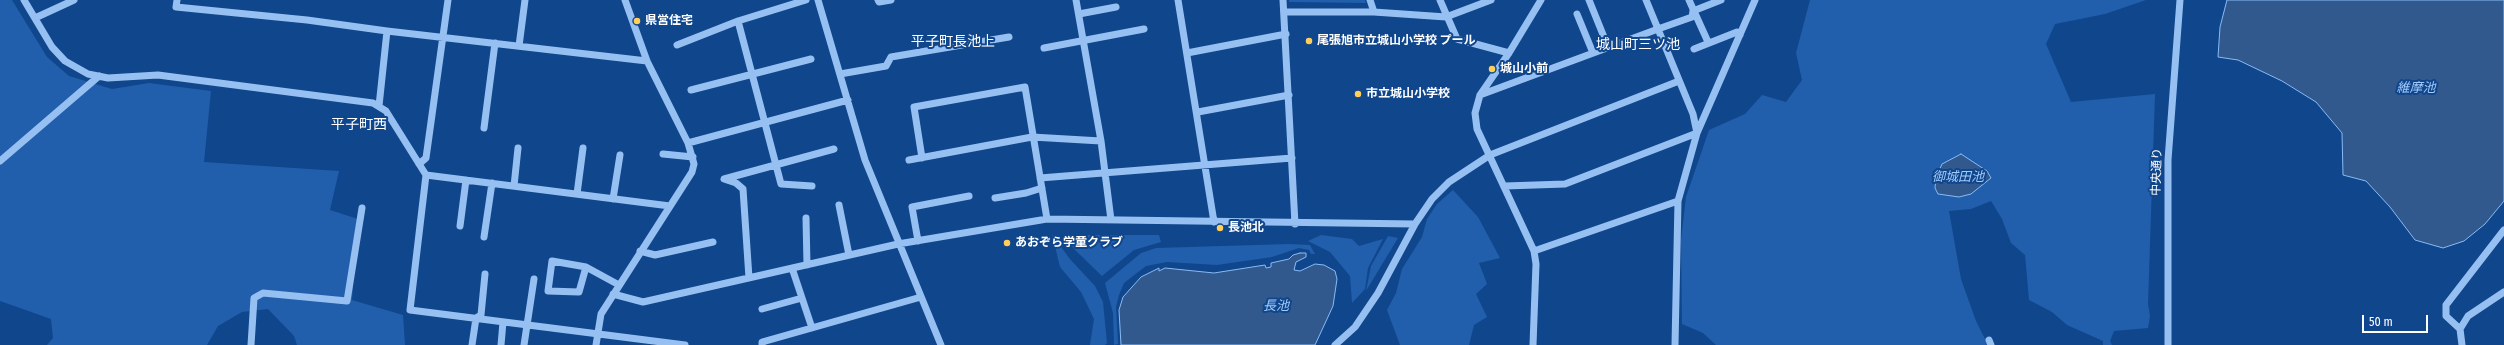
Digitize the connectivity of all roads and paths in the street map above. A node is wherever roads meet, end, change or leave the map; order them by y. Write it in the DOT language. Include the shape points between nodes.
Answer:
graph roads {
  1 [pos="24,0"];
  2 [pos="74,0"];
  3 [pos="177,0"];
  4 [pos="448,0"];
  5 [pos="525,0"];
  6 [pos="626,0"];
  7 [pos="806,0"];
  8 [pos="818,0"];
  9 [pos="878,0"];
  10 [pos="891,0"];
  11 [pos="1076,0"];
  12 [pos="1178,0"];
  13 [pos="1283,0"];
  14 [pos="1370,0"];
  15 [pos="1440,0"];
  16 [pos="1491,0"];
  17 [pos="1541,0"];
  18 [pos="1589,0"];
  19 [pos="1646,0"];
  20 [pos="1689,0"];
  21 [pos="1721,0"];
  22 [pos="1755,0"];
  23 [pos="2180,0"];
  24 [pos="1116,7"];
  25 [pos="1693,11"];
  26 [pos="1285,12"];
  27 [pos="1374,12"];
  28 [pos="1079,14"];
  29 [pos="1577,14"];
  30 [pos="1446,17"];
  31 [pos="35,18"];
  32 [pos="738,21"];
  33 [pos="1144,29"];
  34 [pos="1658,29"];
  35 [pos="387,31"];
  36 [pos="1286,34"];
  37 [pos="1740,35"];
  38 [pos="443,36"];
  39 [pos="1010,37"];
  40 [pos="1084,41"];
  41 [pos="495,42"];
  42 [pos="1708,42"];
  43 [pos="519,46"];
  44 [pos="677,46"];
  45 [pos="1044,48"];
  46 [pos="1608,48"];
  47 [pos="1694,49"];
  48 [pos="1186,53"];
  49 [pos="1509,53"];
  50 [pos="1593,53"];
  51 [pos="811,59"];
  52 [pos="647,61"];
  53 [pos="753,74"];
  54 [pos="840,74"];
  55 [pos="99,76"];
  56 [pos="1680,81"];
  57 [pos="691,90"];
  58 [pos="1289,95"];
  59 [pos="1480,95"];
  60 [pos="848,100"];
  61 [pos="379,106"];
  62 [pos="1198,112"];
  63 [pos="765,122"];
  64 [pos="484,128"];
  65 [pos="1697,134"];
  66 [pos="1032,138"];
  67 [pos="1101,141"];
  68 [pos="688,143"];
  69 [pos="518,148"];
  70 [pos="583,148"];
  71 [pos="834,149"];
  72 [pos="663,154"];
  73 [pos="620,155"];
  74 [pos="1490,155"];
  75 [pos="693,158"];
  76 [pos="922,158"];
  77 [pos="1292,158"];
  78 [pos="909,160"];
  79 [pos="0,161"];
  80 [pos="419,164"];
  81 [pos="777,164"];
  82 [pos="1206,164"];
  83 [pos="1106,173"];
  84 [pos="426,175"];
  85 [pos="1040,178"];
  86 [pos="466,180"];
  87 [pos="492,183"];
  88 [pos="514,186"];
  89 [pos="812,186"];
  90 [pos="1505,186"];
  91 [pos="1042,188"];
  92 [pos="577,194"];
  93 [pos="969,196"];
  94 [pos="613,198"];
  95 [pos="994,198"];
  96 [pos="1678,201"];
  97 [pos="839,205"];
  98 [pos="670,206"];
  99 [pos="362,208"];
  100 [pos="806,218"];
  101 [pos="1047,219"];
  102 [pos="1111,220"];
  103 [pos="1214,222"];
  104 [pos="1295,224"];
  105 [pos="1415,224"];
  106 [pos="460,226"];
  107 [pos="2504,230"];
  108 [pos="484,237"];
  109 [pos="918,241"];
  110 [pos="713,242"];
  111 [pos="898,244"];
  112 [pos="640,251"];
  113 [pos="1534,251"];
  114 [pos="849,255"];
  115 [pos="807,265"];
  116 [pos="586,267"];
  117 [pos="792,268"];
  118 [pos="485,274"];
  119 [pos="749,278"];
  120 [pos="534,279"];
  121 [pos="618,285"];
  122 [pos="2504,292"];
  123 [pos="613,294"];
  124 [pos="921,297"];
  125 [pos="802,298"];
  126 [pos="762,309"];
  127 [pos="476,318"];
  128 [pos="503,322"];
  129 [pos="528,325"];
  130 [pos="812,328"];
  131 [pos="2460,329"];
  132 [pos="597,333"];
  133 [pos="1673,344"];
  134 [pos="251,345"];
  135 [pos="472,345"];
  136 [pos="501,345"];
  137 [pos="524,345"];
  138 [pos="596,345"];
  139 [pos="685,345"];
  140 [pos="762,345"];
  141 [pos="941,345"];
  142 [pos="1335,345"];
  143 [pos="1533,345"];
  144 [pos="2168,345"];
  145 [pos="2462,345"];
  1 -- 31 [label="street"];
  2 -- 31 [label="street"];
  3 -- 35 [label="street" via="176,7"];
  4 -- 38 [label="street"];
  5 -- 43 [label="street"];
  6 -- 52 [label="street"];
  7 -- 32 [label="street"];
  8 -- 54 [label="street"];
  9 -- 10 [label="street"];
  11 -- 28 [label="street"];
  12 -- 48 [label="street"];
  13 -- 26 [label="street"];
  14 -- 27 [label="street"];
  15 -- 30 [label="street"];
  16 -- 30 [label="street"];
  17 -- 49 [label="street"];
  18 -- 46 [label="street"];
  19 -- 34 [label="street"];
  20 -- 25 [label="street"];
  21 -- 25 [label="street"];
  22 -- 37 [label="street"];
  23 -- 144 [label="street, 中央通り" via="2168,160"];
  24 -- 28 [label="street"];
  25 -- 34 [label="street" via="1692,17"];
  25 -- 42 [label="street"];
  26 -- 27 [label="street"];
  26 -- 36 [label="street"];
  27 -- 30 [label="street"];
  28 -- 40 [label="street"];
  29 -- 50 [label="street"];
  30 -- 49 [label="street" via="1457,39"];
  31 -- 55 [label="street" via="52,47 66,62 88,74"];
  32 -- 44 [label="street"];
  32 -- 53 [label="street"];
  33 -- 40 [label="street"];
  34 -- 46 [label="street"];
  34 -- 56 [label="street"];
  35 -- 38 [label="street"];
  35 -- 61 [label="street"];
  36 -- 48 [label="street"];
  36 -- 58 [label="street"];
  37 -- 42 [label="street" via="1737,32"];
  37 -- 65 [label="street"];
  38 -- 41 [label="street"];
  38 -- 80 [label="street" via="426,158"];
  39 -- 54 [label="street" via="891,57 886,66"];
  40 -- 45 [label="street"];
  40 -- 67 [label="street"];
  41 -- 43 [label="street"];
  41 -- 64 [label="street"];
  42 -- 47 [label="street"];
  43 -- 52 [label="street"];
  46 -- 50 [label="street"];
  48 -- 62 [label="street"];
  49 -- 59 [label="street"];
  50 -- 59 [label="street"];
  51 -- 53 [label="street"];
  52 -- 68 [label="street"];
  53 -- 57 [label="street"];
  53 -- 63 [label="street"];
  54 -- 60 [label="street"];
  55 -- 61 [label="street" via="158,74 373,103"];
  55 -- 79 [label="street"];
  56 -- 65 [label="street" via="1693,114"];
  56 -- 74 [label="street"];
  58 -- 62 [label="street"];
  58 -- 77 [label="street"];
  59 -- 74 [label="street" via="1475,118 1477,129"];
  60 -- 63 [label="street"];
  60 -- 111 [label="street" via="865,160"];
  61 -- 80 [label="street" via="386,111"];
  62 -- 82 [label="street"];
  63 -- 68 [label="street"];
  63 -- 81 [label="street"];
  65 -- 90 [label="street" via="1565,184"];
  65 -- 96 [label="street"];
  66 -- 67 [label="street"];
  66 -- 76 [label="street"];
  66 -- 76 [label="street" via="1025,87 914,106"];
  66 -- 85 [label="street"];
  67 -- 83 [label="street"];
  68 -- 75 [label="street"];
  69 -- 88 [label="street"];
  70 -- 92 [label="street"];
  71 -- 81 [label="street"];
  72 -- 75 [label="street"];
  73 -- 94 [label="street"];
  74 -- 90 [label="street"];
  74 -- 105 [label="street" via="1449,182 1432,199"];
  75 -- 98 [label="street" via="692,172"];
  76 -- 78 [label="street"];
  77 -- 82 [label="street"];
  77 -- 104 [label="street"];
  80 -- 84 [label="street"];
  81 -- 89 [label="street" via="781,184"];
  81 -- 119 [label="street" via="724,179 736,183 743,190"];
  82 -- 83 [label="street"];
  82 -- 103 [label="street"];
  83 -- 85 [label="street"];
  83 -- 102 [label="street"];
  84 -- 86 [label="street"];
  84 -- 127 [label="street" via="410,310"];
  85 -- 91 [label="street"];
  86 -- 87 [label="street"];
  86 -- 106 [label="street"];
  87 -- 88 [label="street"];
  87 -- 108 [label="street"];
  88 -- 92 [label="street"];
  90 -- 113 [label="street"];
  91 -- 95 [label="street"];
  91 -- 101 [label="street"];
  92 -- 94 [label="street"];
  93 -- 109 [label="street" via="912,207"];
  94 -- 98 [label="street"];
  96 -- 113 [label="street"];
  96 -- 133 [label="street"];
  97 -- 114 [label="street"];
  98 -- 112 [label="street"];
  99 -- 134 [label="street" via="347,301 263,293 254,298"];
  100 -- 115 [label="street"];
  101 -- 102 [label="street"];
  101 -- 109 [label="street"];
  102 -- 103 [label="street"];
  103 -- 104 [label="street"];
  104 -- 105 [label="street"];
  105 -- 142 [label="street" via="1378,293 1355,326"];
  107 -- 131 [label="street" via="2446,305 2446,316"];
  109 -- 111 [label="street"];
  110 -- 112 [label="street" via="655,255"];
  111 -- 114 [label="street"];
  111 -- 124 [label="street"];
  112 -- 121 [label="street"];
  113 -- 143 [label="street" via="1536,264"];
  114 -- 115 [label="street"];
  115 -- 117 [label="street"];
  116 -- 116 [label="street" via="552,261 548,291 579,292"];
  116 -- 121 [label="street"];
  117 -- 119 [label="street"];
  117 -- 125 [label="street"];
  118 -- 127 [label="street" via="481,315"];
  119 -- 123 [label="street" via="643,302"];
  120 -- 129 [label="street"];
  121 -- 123 [label="street"];
  122 -- 131 [label="street" via="2468,316"];
  123 -- 132 [label="street" via="600,314"];
  124 -- 130 [label="street"];
  124 -- 141 [label="street"];
  125 -- 126 [label="street"];
  125 -- 130 [label="street"];
  127 -- 128 [label="street"];
  127 -- 135 [label="street"];
  128 -- 129 [label="street"];
  128 -- 136 [label="street"];
  129 -- 132 [label="street"];
  129 -- 137 [label="street"];
  130 -- 140 [label="street" via="762,342"];
  131 -- 145 [label="street"];
  132 -- 138 [label="street"];
  132 -- 139 [label="street"];
}
